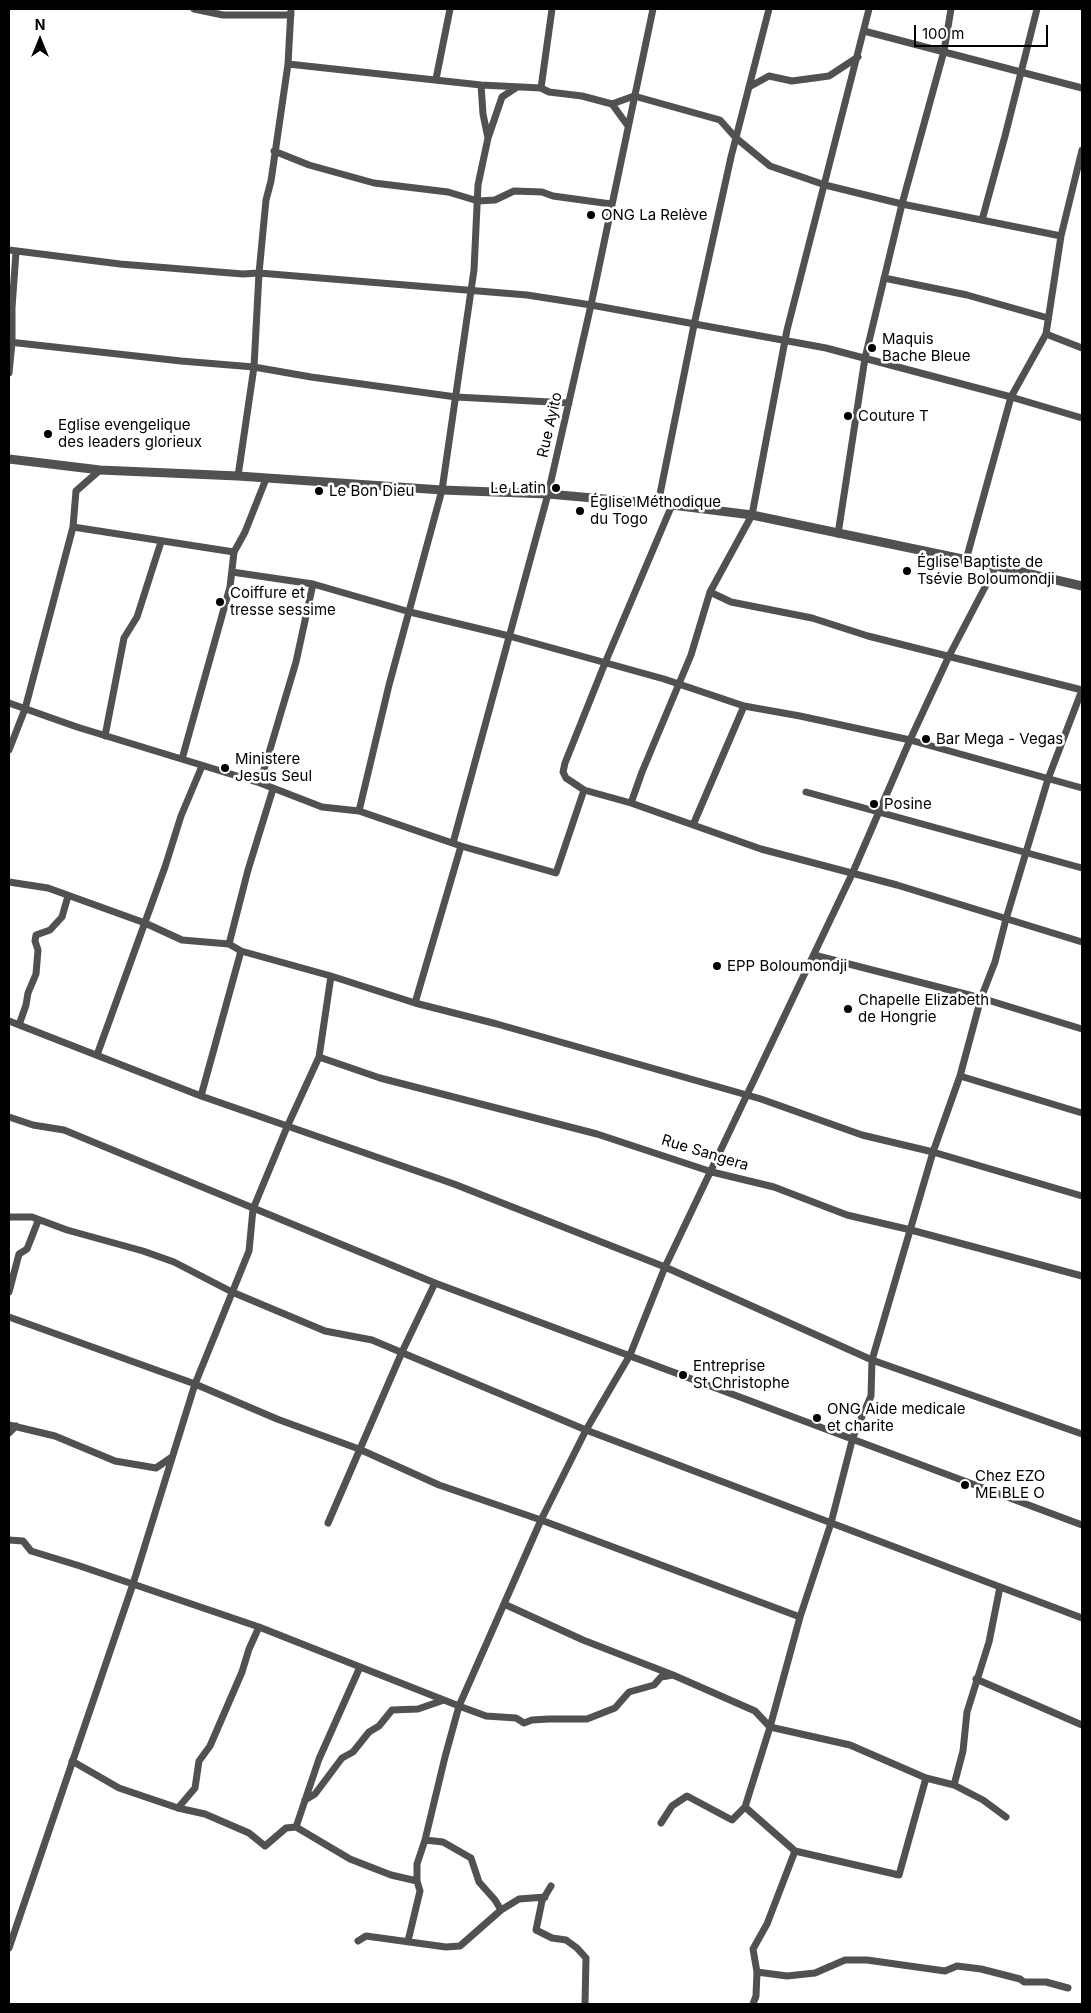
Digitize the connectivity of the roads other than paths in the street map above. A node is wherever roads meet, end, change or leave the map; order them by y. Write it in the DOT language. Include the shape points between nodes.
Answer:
graph roads {
  1 [pos="194,9"];
  2 [pos="450,9"];
  3 [pos="552,9"];
  4 [pos="653,9"];
  5 [pos="769,9"];
  6 [pos="869,9"];
  7 [pos="951,9"];
  8 [pos="1036,9"];
  9 [pos="291,12"];
  10 [pos="864,31"];
  11 [pos="944,51"];
  12 [pos="858,57"];
  13 [pos="288,64"];
  14 [pos="1022,72"];
  15 [pos="436,79"];
  16 [pos="481,85"];
  17 [pos="518,87"];
  18 [pos="749,87"];
  19 [pos="541,88"];
  20 [pos="1082,88"];
  21 [pos="634,96"];
  22 [pos="612,104"];
  23 [pos="628,126"];
  24 [pos="488,138"];
  25 [pos="736,138"];
  26 [pos="1082,150"];
  27 [pos="274,151"];
  28 [pos="825,185"];
  29 [pos="478,200"];
  30 [pos="611,204"];
  31 [pos="902,204"];
  32 [pos="982,220"];
  33 [pos="1060,236"];
  34 [pos="12,251"];
  35 [pos="259,273"];
  36 [pos="884,278"];
  37 [pos="470,290"];
  38 [pos="590,305"];
  39 [pos="1048,318"];
  40 [pos="694,325"];
  41 [pos="1046,334"];
  42 [pos="785,340"];
  43 [pos="11,343"];
  44 [pos="1082,348"];
  45 [pos="865,358"];
  46 [pos="254,367"];
  47 [pos="9,372"];
  48 [pos="456,397"];
  49 [pos="1011,397"];
  50 [pos="569,403"];
  51 [pos="1082,418"];
  52 [pos="9,459"];
  53 [pos="100,470"];
  54 [pos="238,476"];
  55 [pos="266,479"];
  56 [pos="442,490"];
  57 [pos="548,494"];
  58 [pos="658,504"];
  59 [pos="672,505"];
  60 [pos="752,515"];
  61 [pos="73,527"];
  62 [pos="838,534"];
  63 [pos="161,542"];
  64 [pos="234,552"];
  65 [pos="966,560"];
  66 [pos="996,566"];
  67 [pos="232,572"];
  68 [pos="313,584"];
  69 [pos="1082,586"];
  70 [pos="710,592"];
  71 [pos="410,612"];
  72 [pos="509,636"];
  73 [pos="949,656"];
  74 [pos="605,663"];
  75 [pos="678,684"];
  76 [pos="1082,689"];
  77 [pos="9,703"];
  78 [pos="744,706"];
  79 [pos="25,709"];
  80 [pos="105,736"];
  81 [pos="910,740"];
  82 [pos="9,750"];
  83 [pos="182,759"];
  84 [pos="202,766"];
  85 [pos="1048,779"];
  86 [pos="260,783"];
  87 [pos="1082,788"];
  88 [pos="273,789"];
  89 [pos="584,790"];
  90 [pos="806,792"];
  91 [pos="631,804"];
  92 [pos="359,811"];
  93 [pos="880,812"];
  94 [pos="693,825"];
  95 [pos="453,843"];
  96 [pos="461,846"];
  97 [pos="1026,852"];
  98 [pos="1082,868"];
  99 [pos="853,872"];
  100 [pos="9,882"];
  101 [pos="68,896"];
  102 [pos="1006,919"];
  103 [pos="145,923"];
  104 [pos="1082,942"];
  105 [pos="229,944"];
  106 [pos="242,951"];
  107 [pos="814,955"];
  108 [pos="331,976"];
  109 [pos="981,998"];
  110 [pos="415,1003"];
  111 [pos="9,1021"];
  112 [pos="19,1025"];
  113 [pos="1082,1029"];
  114 [pos="97,1056"];
  115 [pos="319,1057"];
  116 [pos="960,1076"];
  117 [pos="747,1095"];
  118 [pos="200,1096"];
  119 [pos="1082,1114"];
  120 [pos="9,1117"];
  121 [pos="287,1127"];
  122 [pos="933,1152"];
  123 [pos="712,1172"];
  124 [pos="1082,1196"];
  125 [pos="254,1209"];
  126 [pos="9,1217"];
  127 [pos="38,1221"];
  128 [pos="911,1230"];
  129 [pos="665,1267"];
  130 [pos="1082,1276"];
  131 [pos="436,1283"];
  132 [pos="9,1292"];
  133 [pos="232,1292"];
  134 [pos="9,1317"];
  135 [pos="402,1352"];
  136 [pos="630,1355"];
  137 [pos="872,1360"];
  138 [pos="195,1384"];
  139 [pos="13,1425"];
  140 [pos="586,1430"];
  141 [pos="9,1433"];
  142 [pos="1082,1434"];
  143 [pos="853,1437"];
  144 [pos="359,1449"];
  145 [pos="172,1457"];
  146 [pos="541,1520"];
  147 [pos="328,1523"];
  148 [pos="831,1523"];
  149 [pos="1082,1524"];
  150 [pos="9,1540"];
  151 [pos="133,1584"];
  152 [pos="1000,1587"];
  153 [pos="504,1604"];
  154 [pos="800,1617"];
  155 [pos="1082,1618"];
  156 [pos="259,1627"];
  157 [pos="360,1667"];
  158 [pos="673,1675"];
  159 [pos="976,1680"];
  160 [pos="444,1700"];
  161 [pos="459,1706"];
  162 [pos="1082,1725"];
  163 [pos="770,1727"];
  164 [pos="72,1761"];
  165 [pos="926,1778"];
  166 [pos="954,1785"];
  167 [pos="306,1800"];
  168 [pos="745,1807"];
  169 [pos="178,1808"];
  170 [pos="1006,1817"];
  171 [pos="662,1822"];
  172 [pos="296,1827"];
  173 [pos="425,1840"];
  174 [pos="794,1851"];
  175 [pos="417,1881"];
  176 [pos="551,1886"];
  177 [pos="545,1897"];
  178 [pos="501,1910"];
  179 [pos="358,1941"];
  180 [pos="408,1941"];
  181 [pos="9,1948"];
  182 [pos="757,1972"];
  183 [pos="1068,1988"];
  184 [pos="585,2004"];
  185 [pos="752,2004"];
  1 -- 9 [label="street" via="222,15"];
  2 -- 15 [label="street"];
  3 -- 19 [label="street"];
  4 -- 21 [label="street, Rue Ayito"];
  5 -- 18 [label="street"];
  6 -- 10 [label="street"];
  7 -- 11 [label="street"];
  8 -- 14 [label="street"];
  9 -- 13 [label="street"];
  10 -- 11 [label="street"];
  10 -- 12 [label="street"];
  11 -- 14 [label="street"];
  11 -- 31 [label="street"];
  12 -- 18 [label="street" via="829,76 792,81 769,76"];
  12 -- 28 [label="street"];
  13 -- 15 [label="street"];
  13 -- 27 [label="street"];
  14 -- 20 [label="street"];
  14 -- 32 [label="street"];
  15 -- 16 [label="street"];
  16 -- 17 [label="street"];
  16 -- 24 [label="street"];
  17 -- 19 [label="street"];
  17 -- 24 [label="street" via="502,97"];
  18 -- 25 [label="street"];
  19 -- 22 [label="street"];
  21 -- 22 [label="street"];
  21 -- 23 [label="street, Rue Ayito"];
  21 -- 25 [label="street" via="720,120"];
  22 -- 23 [label="street"];
  23 -- 30 [label="street, Rue Ayito"];
  24 -- 29 [label="street"];
  25 -- 28 [label="street" via="770,166"];
  25 -- 40 [label="street"];
  26 -- 33 [label="street"];
  27 -- 29 [label="street" via="309,165 374,183 448,192"];
  27 -- 35 [label="street"];
  28 -- 31 [label="street"];
  28 -- 42 [label="street"];
  29 -- 30 [label="street" via="495,200 514,191"];
  29 -- 37 [label="street"];
  30 -- 38 [label="street, Rue Ayito"];
  31 -- 32 [label="street"];
  31 -- 36 [label="street"];
  32 -- 33 [label="street"];
  33 -- 39 [label="street"];
  34 -- 35 [label="street" via="120,264"];
  34 -- 43 [label="street"];
  35 -- 37 [label="street"];
  35 -- 46 [label="street"];
  36 -- 39 [label="street" via="967,295"];
  36 -- 45 [label="street"];
  37 -- 38 [label="street"];
  37 -- 48 [label="street"];
  38 -- 40 [label="street"];
  38 -- 50 [label="street, Rue Ayito"];
  39 -- 41 [label="street"];
  40 -- 42 [label="street"];
  40 -- 58 [label="street"];
  41 -- 44 [label="street"];
  41 -- 49 [label="street"];
  42 -- 45 [label="street"];
  42 -- 60 [label="street"];
  43 -- 46 [label="street"];
  43 -- 47 [label="street"];
  45 -- 49 [label="street"];
  45 -- 62 [label="street"];
  46 -- 48 [label="street"];
  46 -- 54 [label="street"];
  48 -- 50 [label="street"];
  48 -- 56 [label="street"];
  49 -- 51 [label="street"];
  49 -- 65 [label="street"];
  50 -- 57 [label="street, Rue Ayito"];
  52 -- 53 [label="street"];
  53 -- 54 [label="street"];
  53 -- 61 [label="street" via="76,491"];
  54 -- 55 [label="street"];
  55 -- 56 [label="street"];
  55 -- 64 [label="street" via="246,532"];
  56 -- 57 [label="street"];
  56 -- 71 [label="street"];
  57 -- 58 [label="street"];
  57 -- 72 [label="street, Rue Ayito"];
  58 -- 59 [label="street"];
  59 -- 60 [label="street"];
  59 -- 74 [label="street"];
  60 -- 62 [label="street"];
  60 -- 70 [label="street"];
  61 -- 63 [label="street"];
  61 -- 79 [label="street"];
  62 -- 65 [label="street"];
  63 -- 64 [label="street"];
  63 -- 80 [label="street" via="137,617 124,638"];
  64 -- 67 [label="street"];
  65 -- 66 [label="street"];
  66 -- 69 [label="street"];
  66 -- 73 [label="street"];
  67 -- 68 [label="street"];
  67 -- 83 [label="street"];
  68 -- 71 [label="street"];
  68 -- 86 [label="street" via="296,662"];
  70 -- 73 [label="street" via="731,602 812,618"];
  70 -- 75 [label="street" via="691,655"];
  71 -- 72 [label="street"];
  71 -- 92 [label="street"];
  72 -- 74 [label="street"];
  72 -- 95 [label="street, Rue Ayito"];
  73 -- 76 [label="street"];
  73 -- 81 [label="street"];
  74 -- 75 [label="street"];
  74 -- 89 [label="street" via="563,772 566,778"];
  75 -- 78 [label="street"];
  75 -- 91 [label="street"];
  76 -- 85 [label="street"];
  77 -- 79 [label="street"];
  78 -- 81 [label="street"];
  78 -- 94 [label="street"];
  79 -- 80 [label="street"];
  79 -- 82 [label="street"];
  80 -- 83 [label="street"];
  81 -- 85 [label="street"];
  81 -- 93 [label="street"];
  83 -- 84 [label="street"];
  84 -- 86 [label="street"];
  84 -- 103 [label="street" via="181,816"];
  85 -- 87 [label="street"];
  85 -- 97 [label="street"];
  86 -- 88 [label="street"];
  88 -- 92 [label="street" via="322,808"];
  88 -- 105 [label="street"];
  89 -- 91 [label="street"];
  89 -- 96 [label="street" via="556,873"];
  90 -- 93 [label="street"];
  91 -- 94 [label="street"];
  92 -- 95 [label="street"];
  93 -- 97 [label="street"];
  93 -- 99 [label="street"];
  94 -- 99 [label="street" via="762,849"];
  95 -- 96 [label="street"];
  96 -- 110 [label="street"];
  97 -- 98 [label="street"];
  97 -- 102 [label="street"];
  99 -- 102 [label="street"];
  99 -- 107 [label="street"];
  100 -- 101 [label="street" via="48,888"];
  101 -- 103 [label="street"];
  101 -- 112 [label="street" via="62,917 50,930 36,935 36,974"];
  102 -- 104 [label="street"];
  102 -- 109 [label="street" via="993,969"];
  103 -- 105 [label="street" via="182,940"];
  103 -- 114 [label="street"];
  105 -- 106 [label="street"];
  106 -- 108 [label="street"];
  106 -- 118 [label="street"];
  107 -- 109 [label="street"];
  107 -- 117 [label="street"];
  108 -- 110 [label="street"];
  108 -- 115 [label="street"];
  109 -- 113 [label="street"];
  109 -- 116 [label="street"];
  110 -- 117 [label="street"];
  111 -- 112 [label="street"];
  112 -- 114 [label="street"];
  114 -- 118 [label="street"];
  115 -- 121 [label="street"];
  115 -- 123 [label="street, Rue Sangera" via="380,1078 597,1134"];
  116 -- 119 [label="street"];
  116 -- 122 [label="street"];
  117 -- 122 [label="street" via="862,1135"];
  117 -- 123 [label="street"];
  118 -- 121 [label="street"];
  120 -- 125 [label="street" via="64,1130"];
  121 -- 125 [label="street"];
  121 -- 129 [label="street" via="454,1184"];
  122 -- 124 [label="street"];
  122 -- 128 [label="street"];
  123 -- 128 [label="street, Rue Sangera" via="774,1187 847,1215"];
  123 -- 129 [label="street"];
  125 -- 131 [label="street"];
  125 -- 133 [label="street" via="249,1251"];
  126 -- 127 [label="street"];
  127 -- 132 [label="street" via="27,1249 19,1254"];
  127 -- 133 [label="street" via="174,1262"];
  128 -- 130 [label="street, Rue Sangera"];
  128 -- 137 [label="street"];
  129 -- 136 [label="street"];
  129 -- 137 [label="street"];
  131 -- 135 [label="street"];
  131 -- 136 [label="street"];
  133 -- 135 [label="street" via="325,1331 372,1340"];
  133 -- 138 [label="street"];
  134 -- 138 [label="street"];
  135 -- 140 [label="street"];
  135 -- 144 [label="street"];
  136 -- 140 [label="street"];
  136 -- 143 [label="street"];
  137 -- 142 [label="street"];
  137 -- 143 [label="street" via="871,1396"];
  138 -- 144 [label="street"];
  138 -- 145 [label="street"];
  139 -- 141 [label="street"];
  139 -- 145 [label="street" via="55,1436 115,1462 156,1468"];
  140 -- 146 [label="street"];
  140 -- 148 [label="street"];
  143 -- 148 [label="street"];
  143 -- 149 [label="street"];
  144 -- 146 [label="street" via="439,1485"];
  144 -- 147 [label="street"];
  145 -- 151 [label="street"];
  146 -- 153 [label="street"];
  146 -- 154 [label="street"];
  148 -- 152 [label="street"];
  148 -- 154 [label="street"];
  150 -- 151 [label="street" via="23,1541 31,1552"];
  151 -- 156 [label="street"];
  151 -- 164 [label="street"];
  152 -- 155 [label="street"];
  152 -- 159 [label="street" via="989,1642"];
  153 -- 158 [label="street" via="583,1640"];
  153 -- 161 [label="street"];
  154 -- 163 [label="street"];
  156 -- 157 [label="street"];
  156 -- 169 [label="street" via="210,1746 199,1761 195,1788"];
  157 -- 160 [label="street"];
  157 -- 167 [label="street" via="319,1759"];
  158 -- 161 [label="street" via="629,1692 615,1708 587,1719 524,1723 516,1718 486,1716"];
  158 -- 163 [label="street" via="755,1711"];
  159 -- 162 [label="street"];
  159 -- 166 [label="street"];
  160 -- 161 [label="street"];
  160 -- 167 [label="street" via="418,1709 392,1710 352,1752 342,1758 315,1794"];
  161 -- 173 [label="street"];
  163 -- 165 [label="street" via="850,1745"];
  163 -- 168 [label="street"];
  164 -- 169 [label="street" via="119,1788"];
  164 -- 181 [label="street"];
  165 -- 166 [label="street"];
  165 -- 174 [label="street" via="899,1875"];
  166 -- 170 [label="street" via="984,1800"];
  167 -- 172 [label="street"];
  168 -- 171 [label="street" via="732,1820 687,1796 672,1806"];
  168 -- 174 [label="street"];
  169 -- 172 [label="street" via="205,1814 249,1833 265,1846 286,1828"];
  172 -- 175 [label="street" via="350,1859 390,1875"];
  173 -- 175 [label="street" via="417,1864"];
  173 -- 178 [label="street" via="442,1842 471,1858 479,1882"];
  174 -- 182 [label="street" via="767,1924 753,1949"];
  175 -- 180 [label="street" via="420,1891"];
  176 -- 177 [label="street"];
  177 -- 178 [label="street" via="519,1899"];
  177 -- 184 [label="street" via="536,1930 552,1938 566,1940 586,1958"];
  178 -- 180 [label="street" via="460,1946"];
  179 -- 180 [label="street" via="366,1936"];
  182 -- 183 [label="street" via="788,1976 815,1972 845,1960 867,1960 945,1971 957,1966 981,1969 1024,1982 1046,1982"];
  182 -- 185 [label="street" via="756,1996"];
}
